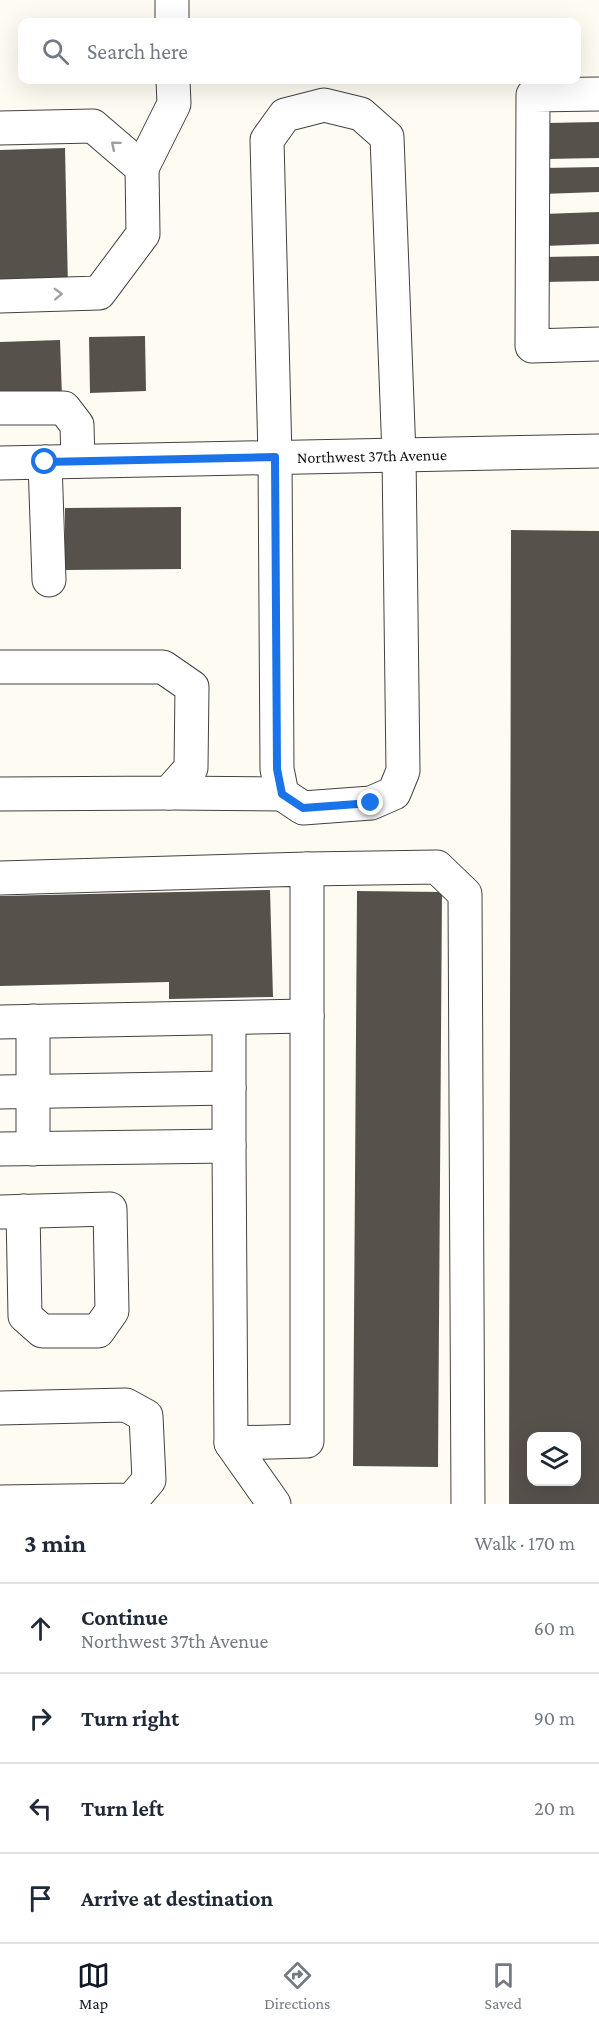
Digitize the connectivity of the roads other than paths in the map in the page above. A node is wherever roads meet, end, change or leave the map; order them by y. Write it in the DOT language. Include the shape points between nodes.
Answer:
graph roads {
  1 [pos="172,0"];
  2 [pos="172,18"];
  3 [pos="173,84"];
  4 [pos="599,94"];
  5 [pos="0,128"];
  6 [pos="142,168"];
  7 [pos="0,296"];
  8 [pos="599,344"];
  9 [pos="0,408"];
  10 [pos="599,451"];
  11 [pos="399,455"];
  12 [pos="275,457"];
  13 [pos="78,461"];
  14 [pos="45,462"];
  15 [pos="0,463"];
  16 [pos="49,580"];
  17 [pos="0,667"];
  18 [pos="168,793"];
  19 [pos="0,794"];
  20 [pos="282,794"];
  21 [pos="307,869"];
  22 [pos="0,878"];
  23 [pos="307,1016"];
  24 [pos="229,1018"];
  25 [pos="33,1021"];
  26 [pos="0,1022"];
  27 [pos="229,1088"];
  28 [pos="0,1092"];
  29 [pos="34,1092"];
  30 [pos="229,1146"];
  31 [pos="0,1149"];
  32 [pos="33,1149"];
  33 [pos="0,1408"];
  34 [pos="231,1443"];
  35 [pos="0,1502"];
  36 [pos="274,1504"];
  37 [pos="468,1504"];
  1 -- 2 [label="street"];
  3 -- 6 [label="street" via="174,104"];
  4 -- 8 [label="street" via="533,95 532,346"];
  6 -- 5 [label="street, one-way" via="93,126"];
  7 -- 6 [label="street, one-way" via="99,293 143,234"];
  9 -- 13 [label="street" via="64,408 77,425"];
  10 -- 11 [label="street, Northwest 37th Avenue"];
  11 -- 12 [label="street, Northwest 37th Avenue"];
  11 -- 12 [label="street" via="387,137 361,114 324,105 285,115 267,140"];
  11 -- 20 [label="street" via="403,771 394,793 371,803 303,808"];
  12 -- 13 [label="street, Northwest 37th Avenue"];
  12 -- 20 [label="street" via="277,769"];
  13 -- 14 [label="street, Northwest 37th Avenue"];
  14 -- 15 [label="street, Northwest 37th Avenue"];
  14 -- 16 [label="street"];
  17 -- 18 [label="street" via="163,667 192,687 191,768"];
  18 -- 19 [label="street"];
  18 -- 20 [label="street"];
  21 -- 22 [label="street"];
  21 -- 23 [label="street"];
  21 -- 37 [label="street" via="437,867 465,894"];
  23 -- 24 [label="street"];
  23 -- 34 [label="street" via="307,1441"];
  24 -- 25 [label="street"];
  24 -- 27 [label="street"];
  25 -- 26 [label="street"];
  25 -- 29 [label="street"];
  27 -- 29 [label="street"];
  27 -- 30 [label="street"];
  28 -- 29 [label="street"];
  29 -- 32 [label="street"];
  30 -- 32 [label="street"];
  30 -- 34 [label="street"];
  31 -- 32 [label="street"];
  33 -- 35 [label="street" via="126,1405 146,1416 149,1480 132,1500"];
  34 -- 36 [label="street"];
}
